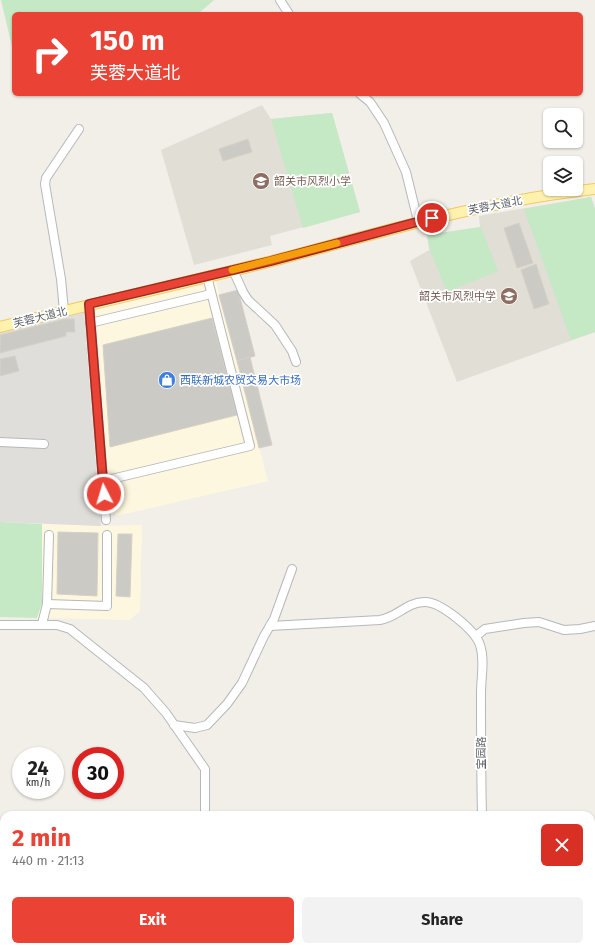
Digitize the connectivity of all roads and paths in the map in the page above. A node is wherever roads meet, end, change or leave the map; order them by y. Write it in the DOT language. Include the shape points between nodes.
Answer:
graph roads {
  1 [pos="280,0"];
  2 [pos="288,12"];
  3 [pos="362,96"];
  4 [pos="79,129"];
  5 [pos="595,189"];
  6 [pos="418,221"];
  7 [pos="233,270"];
  8 [pos="207,276"];
  9 [pos="211,294"];
  10 [pos="89,304"];
  11 [pos="64,311"];
  12 [pos="90,323"];
  13 [pos="0,327"];
  14 [pos="296,362"];
  15 [pos="0,442"];
  16 [pos="44,444"];
  17 [pos="103,481"];
  18 [pos="106,520"];
  19 [pos="49,534"];
  20 [pos="107,535"];
  21 [pos="292,569"];
  22 [pos="47,604"];
  23 [pos="42,624"];
  24 [pos="0,625"];
  25 [pos="270,626"];
  26 [pos="595,626"];
  27 [pos="476,636"];
  28 [pos="174,725"];
  29 [pos="205,811"];
  30 [pos="482,811"];
  1 -- 2 [label="street"];
  3 -- 6 [label="street" via="370,102 384,123 406,172"];
  4 -- 11 [label="street" via="46,178 45,184"];
  5 -- 6 [label="main road, 芙蓉大道北" via="545,195"];
  6 -- 7 [label="main road, 芙蓉大道北"];
  7 -- 8 [label="main road, 芙蓉大道北"];
  7 -- 14 [label="street" via="248,300 275,325"];
  8 -- 9 [label="street"];
  8 -- 10 [label="main road, 芙蓉大道北"];
  9 -- 12 [label="street"];
  9 -- 17 [label="street" via="250,446"];
  10 -- 11 [label="main road, 芙蓉大道北"];
  10 -- 12 [label="street"];
  11 -- 13 [label="main road, 芙蓉大道北"];
  12 -- 17 [label="street"];
  15 -- 16 [label="street"];
  17 -- 18 [label="street"];
  19 -- 22 [label="street"];
  20 -- 22 [label="street" via="107,606"];
  21 -- 25 [label="street"];
  22 -- 23 [label="street"];
  23 -- 24 [label="street"];
  23 -- 28 [label="street" via="57,625 70,630 144,688"];
  25 -- 27 [label="street" via="389,619 411,604 425,602 437,604"];
  25 -- 28 [label="street" via="242,683 207,725 195,728"];
  26 -- 27 [label="street" via="564,630 539,622 524,623 485,629"];
  27 -- 30 [label="street, 宝园路" via="482,653"];
  28 -- 29 [label="street" via="205,769"];
}
